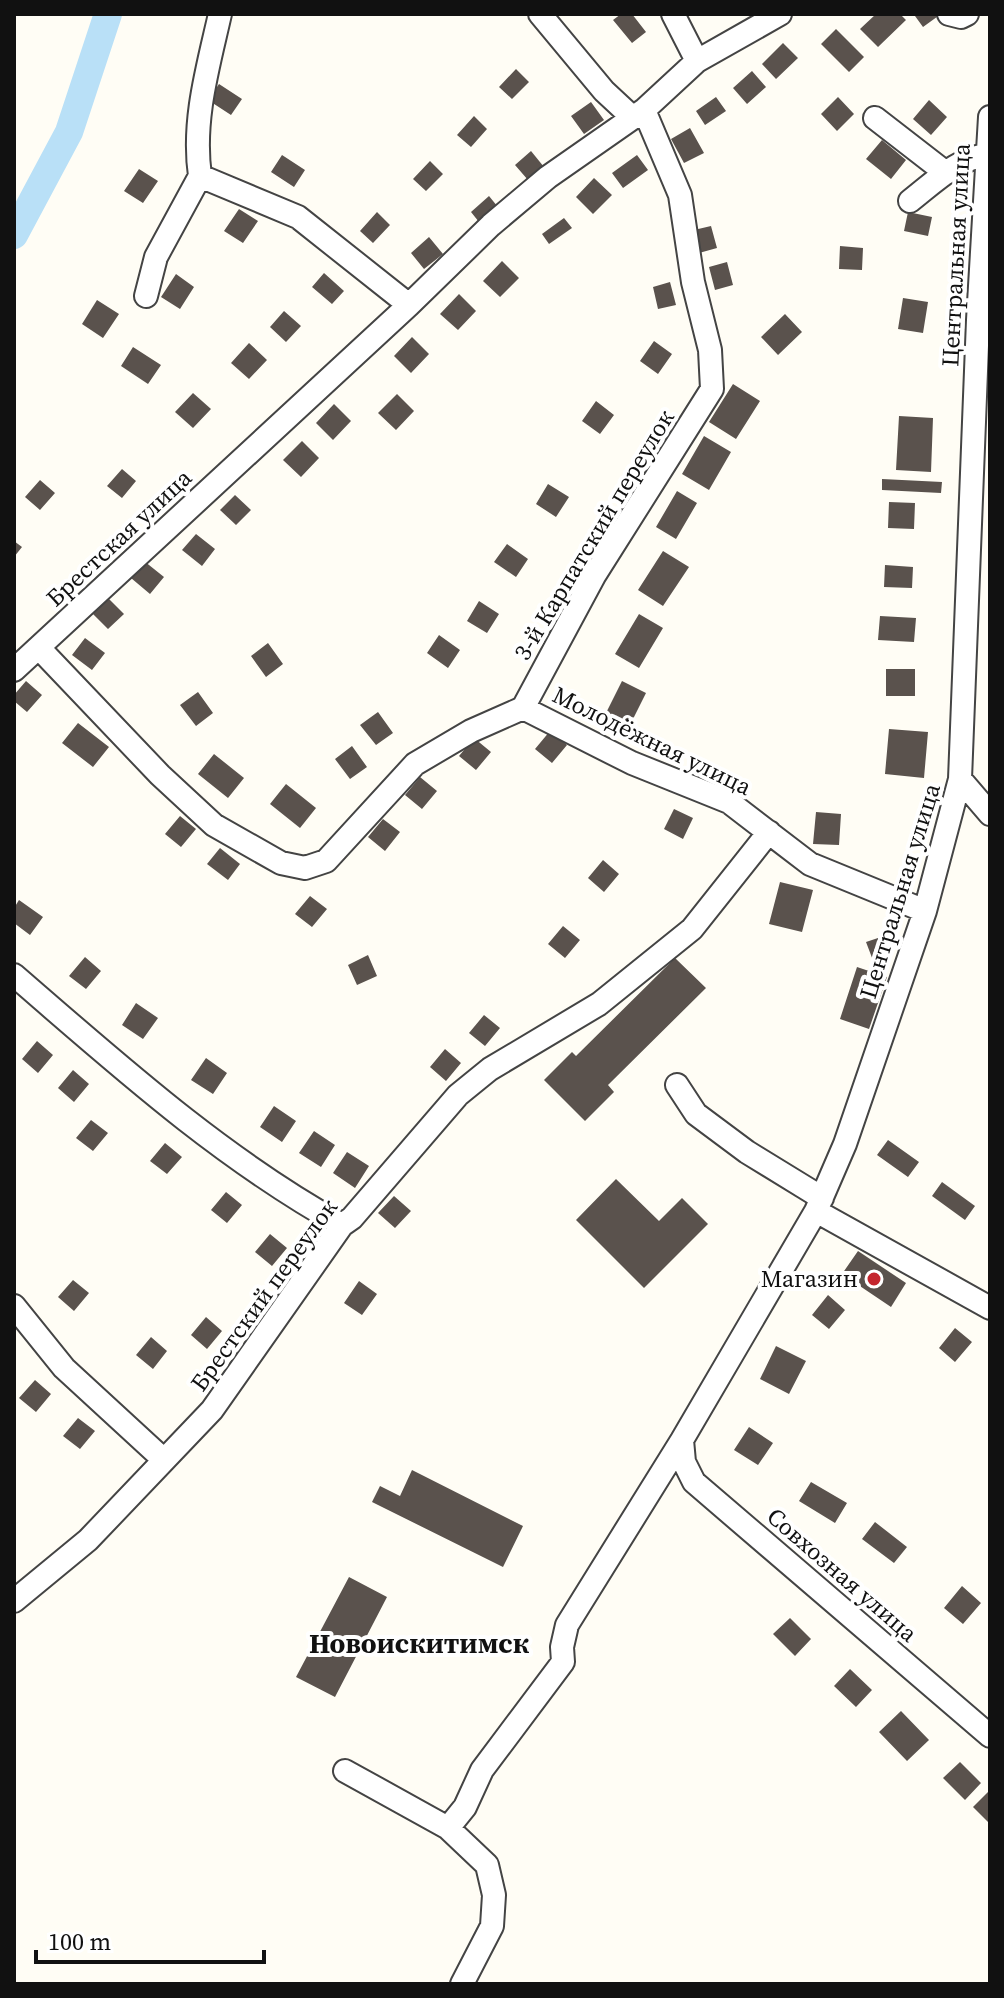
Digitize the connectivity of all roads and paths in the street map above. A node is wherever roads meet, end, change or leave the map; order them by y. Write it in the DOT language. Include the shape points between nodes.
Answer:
graph roads {
  1 [pos="220,14"];
  2 [pos="540,14"];
  3 [pos="673,14"];
  4 [pos="780,14"];
  5 [pos="949,14"];
  6 [pos="967,14"];
  7 [pos="697,61"];
  8 [pos="638,114"];
  9 [pos="990,117"];
  10 [pos="875,118"];
  11 [pos="988,154"];
  12 [pos="946,173"];
  13 [pos="200,176"];
  14 [pos="910,201"];
  15 [pos="146,296"];
  16 [pos="409,305"];
  17 [pos="39,648"];
  18 [pos="14,670"];
  19 [pos="523,708"];
  20 [pos="960,779"];
  21 [pos="990,814"];
  22 [pos="769,832"];
  23 [pos="925,911"];
  24 [pos="14,975"];
  25 [pos="677,1085"];
  26 [pos="819,1204"];
  27 [pos="342,1225"];
  28 [pos="14,1306"];
  29 [pos="990,1308"];
  30 [pos="682,1440"];
  31 [pos="164,1460"];
  32 [pos="14,1601"];
  33 [pos="990,1736"];
  34 [pos="345,1771"];
  35 [pos="448,1828"];
  36 [pos="462,1984"];
  1 -- 13 [label="street" via="203,89 196,150"];
  2 -- 8 [label="street" via="604,91"];
  3 -- 7 [label="street"];
  4 -- 7 [label="street"];
  5 -- 6 [label="street"];
  7 -- 8 [label="street"];
  8 -- 16 [label="street" via="548,177"];
  8 -- 19 [label="street, 3-й Карпатский переулок" via="680,195 710,350 712,389 594,576"];
  9 -- 11 [label="street, Центральная улица"];
  10 -- 12 [label="street"];
  11 -- 12 [label="street"];
  11 -- 20 [label="street, Центральная улица"];
  12 -- 14 [label="street"];
  13 -- 15 [label="street" via="156,257"];
  13 -- 16 [label="street" via="298,217"];
  16 -- 17 [label="street, Брестская улица"];
  17 -- 18 [label="street, Брестская улица"];
  17 -- 19 [label="street" via="214,825 281,863 305,868 326,861 415,764"];
  19 -- 22 [label="street, Молодёжная улица" via="632,763 729,802"];
  20 -- 21 [label="street"];
  20 -- 23 [label="street, Центральная улица"];
  22 -- 23 [label="street, Молодёжная улица" via="810,864"];
  22 -- 27 [label="street, Брестский переулок" via="692,929 599,1004 490,1069 458,1095"];
  23 -- 26 [label="street, Центральная улица" via="845,1144"];
  24 -- 27 [label="street" via="140,1084 288,1195"];
  25 -- 26 [label="street" via="696,1114"];
  26 -- 29 [label="street"];
  26 -- 30 [label="street, Центральная улица"];
  27 -- 31 [label="street, Брестский переулок" via="212,1410"];
  28 -- 31 [label="street" via="64,1368"];
  30 -- 33 [label="street, Совхозная улица" via="684,1462 694,1482"];
  30 -- 35 [label="street, Центральная улица" via="567,1625 563,1662 482,1770 465,1807"];
  31 -- 32 [label="street, Брестский переулок" via="88,1540"];
  34 -- 35 [label="street"];
  35 -- 36 [label="street" via="487,1865 494,1895 492,1926"];
}
